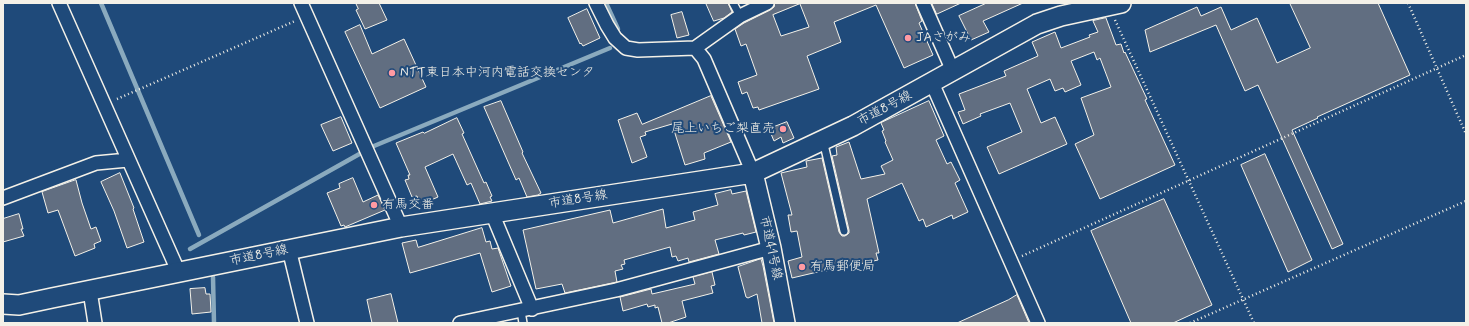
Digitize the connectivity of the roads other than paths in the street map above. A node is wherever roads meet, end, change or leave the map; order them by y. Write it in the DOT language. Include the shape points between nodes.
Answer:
graph roads {
  1 [pos="59,3"];
  2 [pos="301,3"];
  3 [pos="596,3"];
  4 [pos="733,3"];
  5 [pos="767,3"];
  6 [pos="923,3"];
  7 [pos="1112,4"];
  8 [pos="740,16"];
  9 [pos="694,48"];
  10 [pos="953,72"];
  11 [pos="932,83"];
  12 [pos="822,140"];
  13 [pos="128,160"];
  14 [pos="753,173"];
  15 [pos="3,198"];
  16 [pos="492,213"];
  17 [pos="401,227"];
  18 [pos="844,231"];
  19 [pos="771,248"];
  20 [pos="289,249"];
  21 [pos="179,273"];
  22 [pos="90,291"];
  23 [pos="3,304"];
  24 [pos="525,314"];
  25 [pos="95,323"];
  26 [pos="307,323"];
  27 [pos="460,323"];
  28 [pos="786,323"];
  29 [pos="1038,323"];
  1 -- 13 [label="street"];
  2 -- 17 [label="street"];
  3 -- 9 [label="street" via="615,38 626,48"];
  4 -- 8 [label="lane"];
  5 -- 8 [label="street"];
  6 -- 10 [label="street"];
  7 -- 10 [label="street, 市道8号線" via="1037,24"];
  8 -- 9 [label="street"];
  9 -- 14 [label="street" via="704,59"];
  10 -- 11 [label="street, 市道8号線"];
  11 -- 12 [label="street, 市道8号線"];
  11 -- 29 [label="street"];
  12 -- 14 [label="street, 市道8号線"];
  12 -- 18 [label="lane"];
  13 -- 15 [label="street" via="96,163"];
  13 -- 21 [label="street"];
  14 -- 16 [label="street, 市道8号線"];
  14 -- 19 [label="street, 市道41号線"];
  16 -- 17 [label="street, 市道8号線"];
  16 -- 24 [label="street"];
  17 -- 20 [label="street, 市道8号線"];
  19 -- 24 [label="street"];
  19 -- 28 [label="street, 市道41号線"];
  20 -- 21 [label="street, 市道8号線"];
  20 -- 26 [label="street"];
  21 -- 22 [label="street, 市道8号線"];
  22 -- 23 [label="street, 市道8号線" via="19,305"];
  22 -- 25 [label="street"];
  24 -- 27 [label="street"];
}
